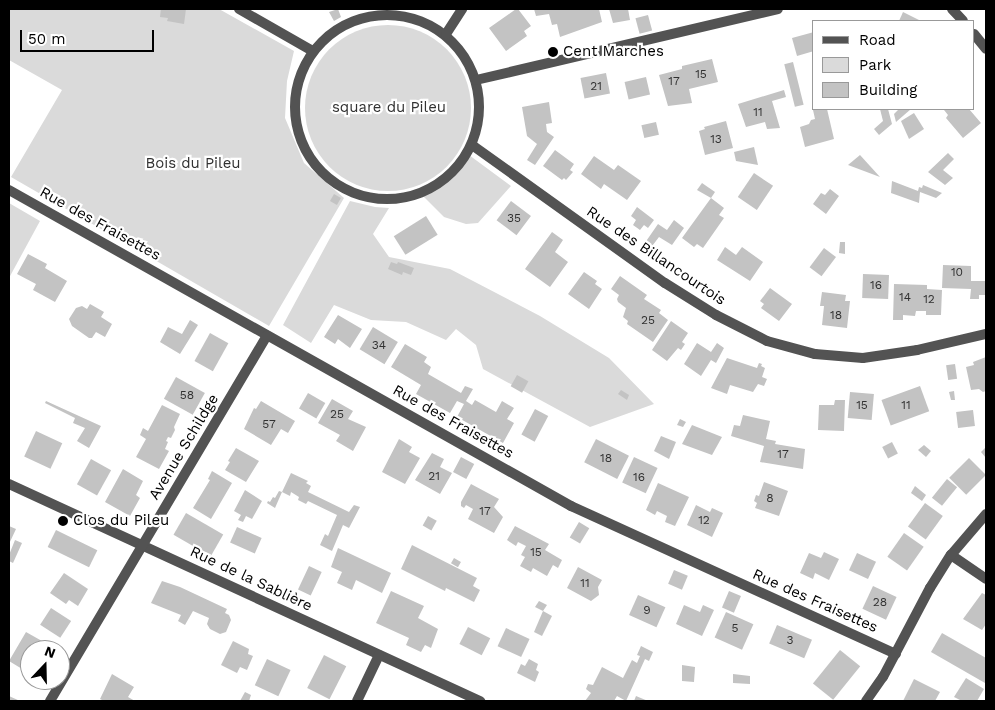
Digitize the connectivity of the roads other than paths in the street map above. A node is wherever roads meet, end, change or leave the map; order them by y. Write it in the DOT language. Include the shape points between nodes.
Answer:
graph roads {
  1 [pos="239,9"];
  2 [pos="462,9"];
  3 [pos="778,9"];
  4 [pos="952,9"];
  5 [pos="398,11"];
  6 [pos="962,20"];
  7 [pos="446,34"];
  8 [pos="975,35"];
  9 [pos="986,49"];
  10 [pos="311,50"];
  11 [pos="476,80"];
  12 [pos="472,145"];
  13 [pos="9,190"];
  14 [pos="986,334"];
  15 [pos="267,336"];
  16 [pos="9,484"];
  17 [pos="986,514"];
  18 [pos="143,546"];
  19 [pos="951,555"];
  20 [pos="986,579"];
  21 [pos="896,654"];
  22 [pos="379,655"];
  23 [pos="50,701"];
  24 [pos="357,701"];
  25 [pos="480,701"];
  26 [pos="866,701"];
  1 -- 10 [label="street"];
  2 -- 7 [label="street"];
  3 -- 11 [label="street"];
  4 -- 6 [label="street"];
  5 -- 7 [label="street" via="424,20"];
  5 -- 10 [label="street" via="359,19"];
  7 -- 11 [label="street" via="461,50"];
  8 -- 9 [label="street"];
  10 -- 12 [label="street" via="295,89 298,130 307,152 318,167 350,194 375,200 414,196 448,177"];
  11 -- 12 [label="street" via="480,113"];
  12 -- 14 [label="street, Rue des Billancourtois" via="665,283 716,315 767,341 815,354 863,358"];
  13 -- 15 [label="street, Rue des Fraisettes"];
  15 -- 18 [label="street, Avenue Schildge"];
  15 -- 21 [label="street, Rue des Fraisettes" via="600,521"];
  16 -- 18 [label="street, Rue de la Sablière"];
  17 -- 19 [label="street"];
  18 -- 22 [label="street, Rue de la Sablière"];
  18 -- 23 [label="street, Avenue Schildge"];
  19 -- 20 [label="street"];
  19 -- 21 [label="street"];
  21 -- 26 [label="street"];
  22 -- 24 [label="street"];
  22 -- 25 [label="street, Rue de la Sablière"];
}
